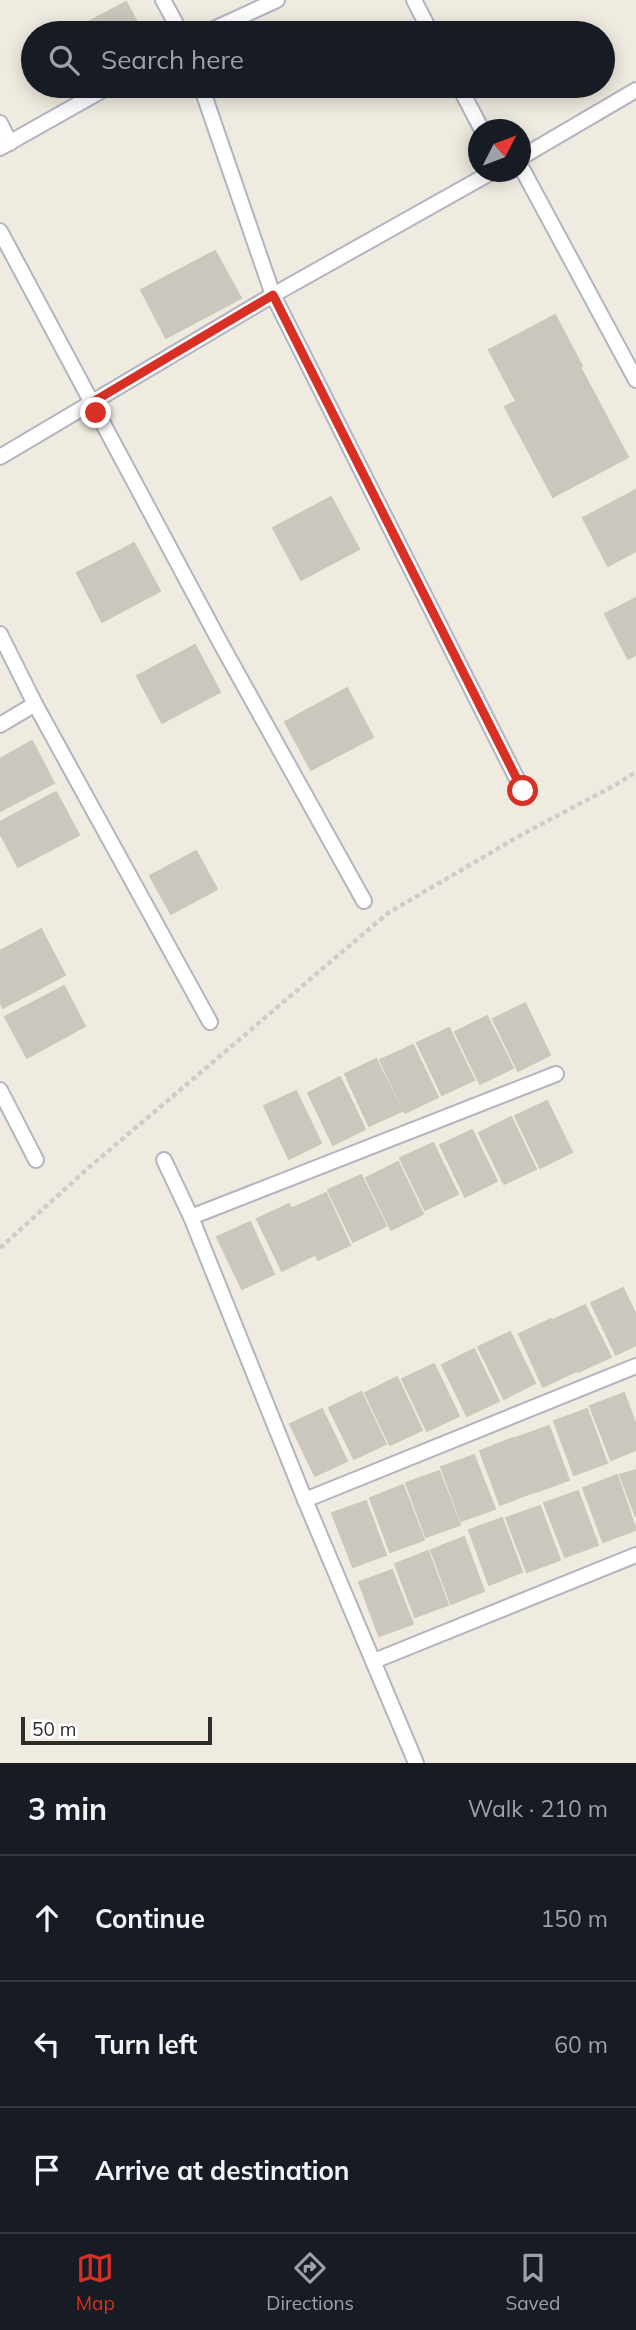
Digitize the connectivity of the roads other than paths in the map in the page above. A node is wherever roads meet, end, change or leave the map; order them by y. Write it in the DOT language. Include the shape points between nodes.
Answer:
graph roads {
  1 [pos="163,0"];
  2 [pos="277,0"];
  3 [pos="414,0"];
  4 [pos="174,21"];
  5 [pos="231,21"];
  6 [pos="425,21"];
  7 [pos="636,90"];
  8 [pos="89,98"];
  9 [pos="205,98"];
  10 [pos="465,98"];
  11 [pos="476,119"];
  12 [pos="0,123"];
  13 [pos="5,145"];
  14 [pos="531,152"];
  15 [pos="474,182"];
  16 [pos="529,182"];
  17 [pos="0,231"];
  18 [pos="273,295"];
  19 [pos="636,380"];
  20 [pos="91,403"];
  21 [pos="0,457"];
  22 [pos="0,634"];
  23 [pos="36,704"];
  24 [pos="0,725"];
  25 [pos="523,791"];
  26 [pos="364,901"];
  27 [pos="210,1022"];
  28 [pos="556,1074"];
  29 [pos="0,1090"];
  30 [pos="36,1160"];
  31 [pos="164,1160"];
  32 [pos="191,1217"];
  33 [pos="636,1366"];
  34 [pos="305,1500"];
  35 [pos="636,1555"];
  36 [pos="374,1661"];
  37 [pos="416,1763"];
  1 -- 4 [label="lane"];
  2 -- 5 [label="lane"];
  3 -- 6 [label="lane"];
  7 -- 14 [label="lane"];
  8 -- 13 [label="lane"];
  9 -- 18 [label="lane"];
  10 -- 11 [label="lane"];
  12 -- 13 [label="lane"];
  15 -- 18 [label="lane"];
  16 -- 19 [label="lane"];
  17 -- 20 [label="lane"];
  18 -- 20 [label="lane"];
  18 -- 25 [label="lane"];
  20 -- 21 [label="lane"];
  20 -- 26 [label="lane"];
  22 -- 23 [label="lane"];
  23 -- 24 [label="lane"];
  23 -- 27 [label="lane"];
  28 -- 32 [label="lane"];
  29 -- 30 [label="lane"];
  31 -- 32 [label="lane"];
  32 -- 34 [label="lane"];
  33 -- 34 [label="lane"];
  34 -- 36 [label="lane"];
  35 -- 36 [label="lane"];
  36 -- 37 [label="lane"];
}
